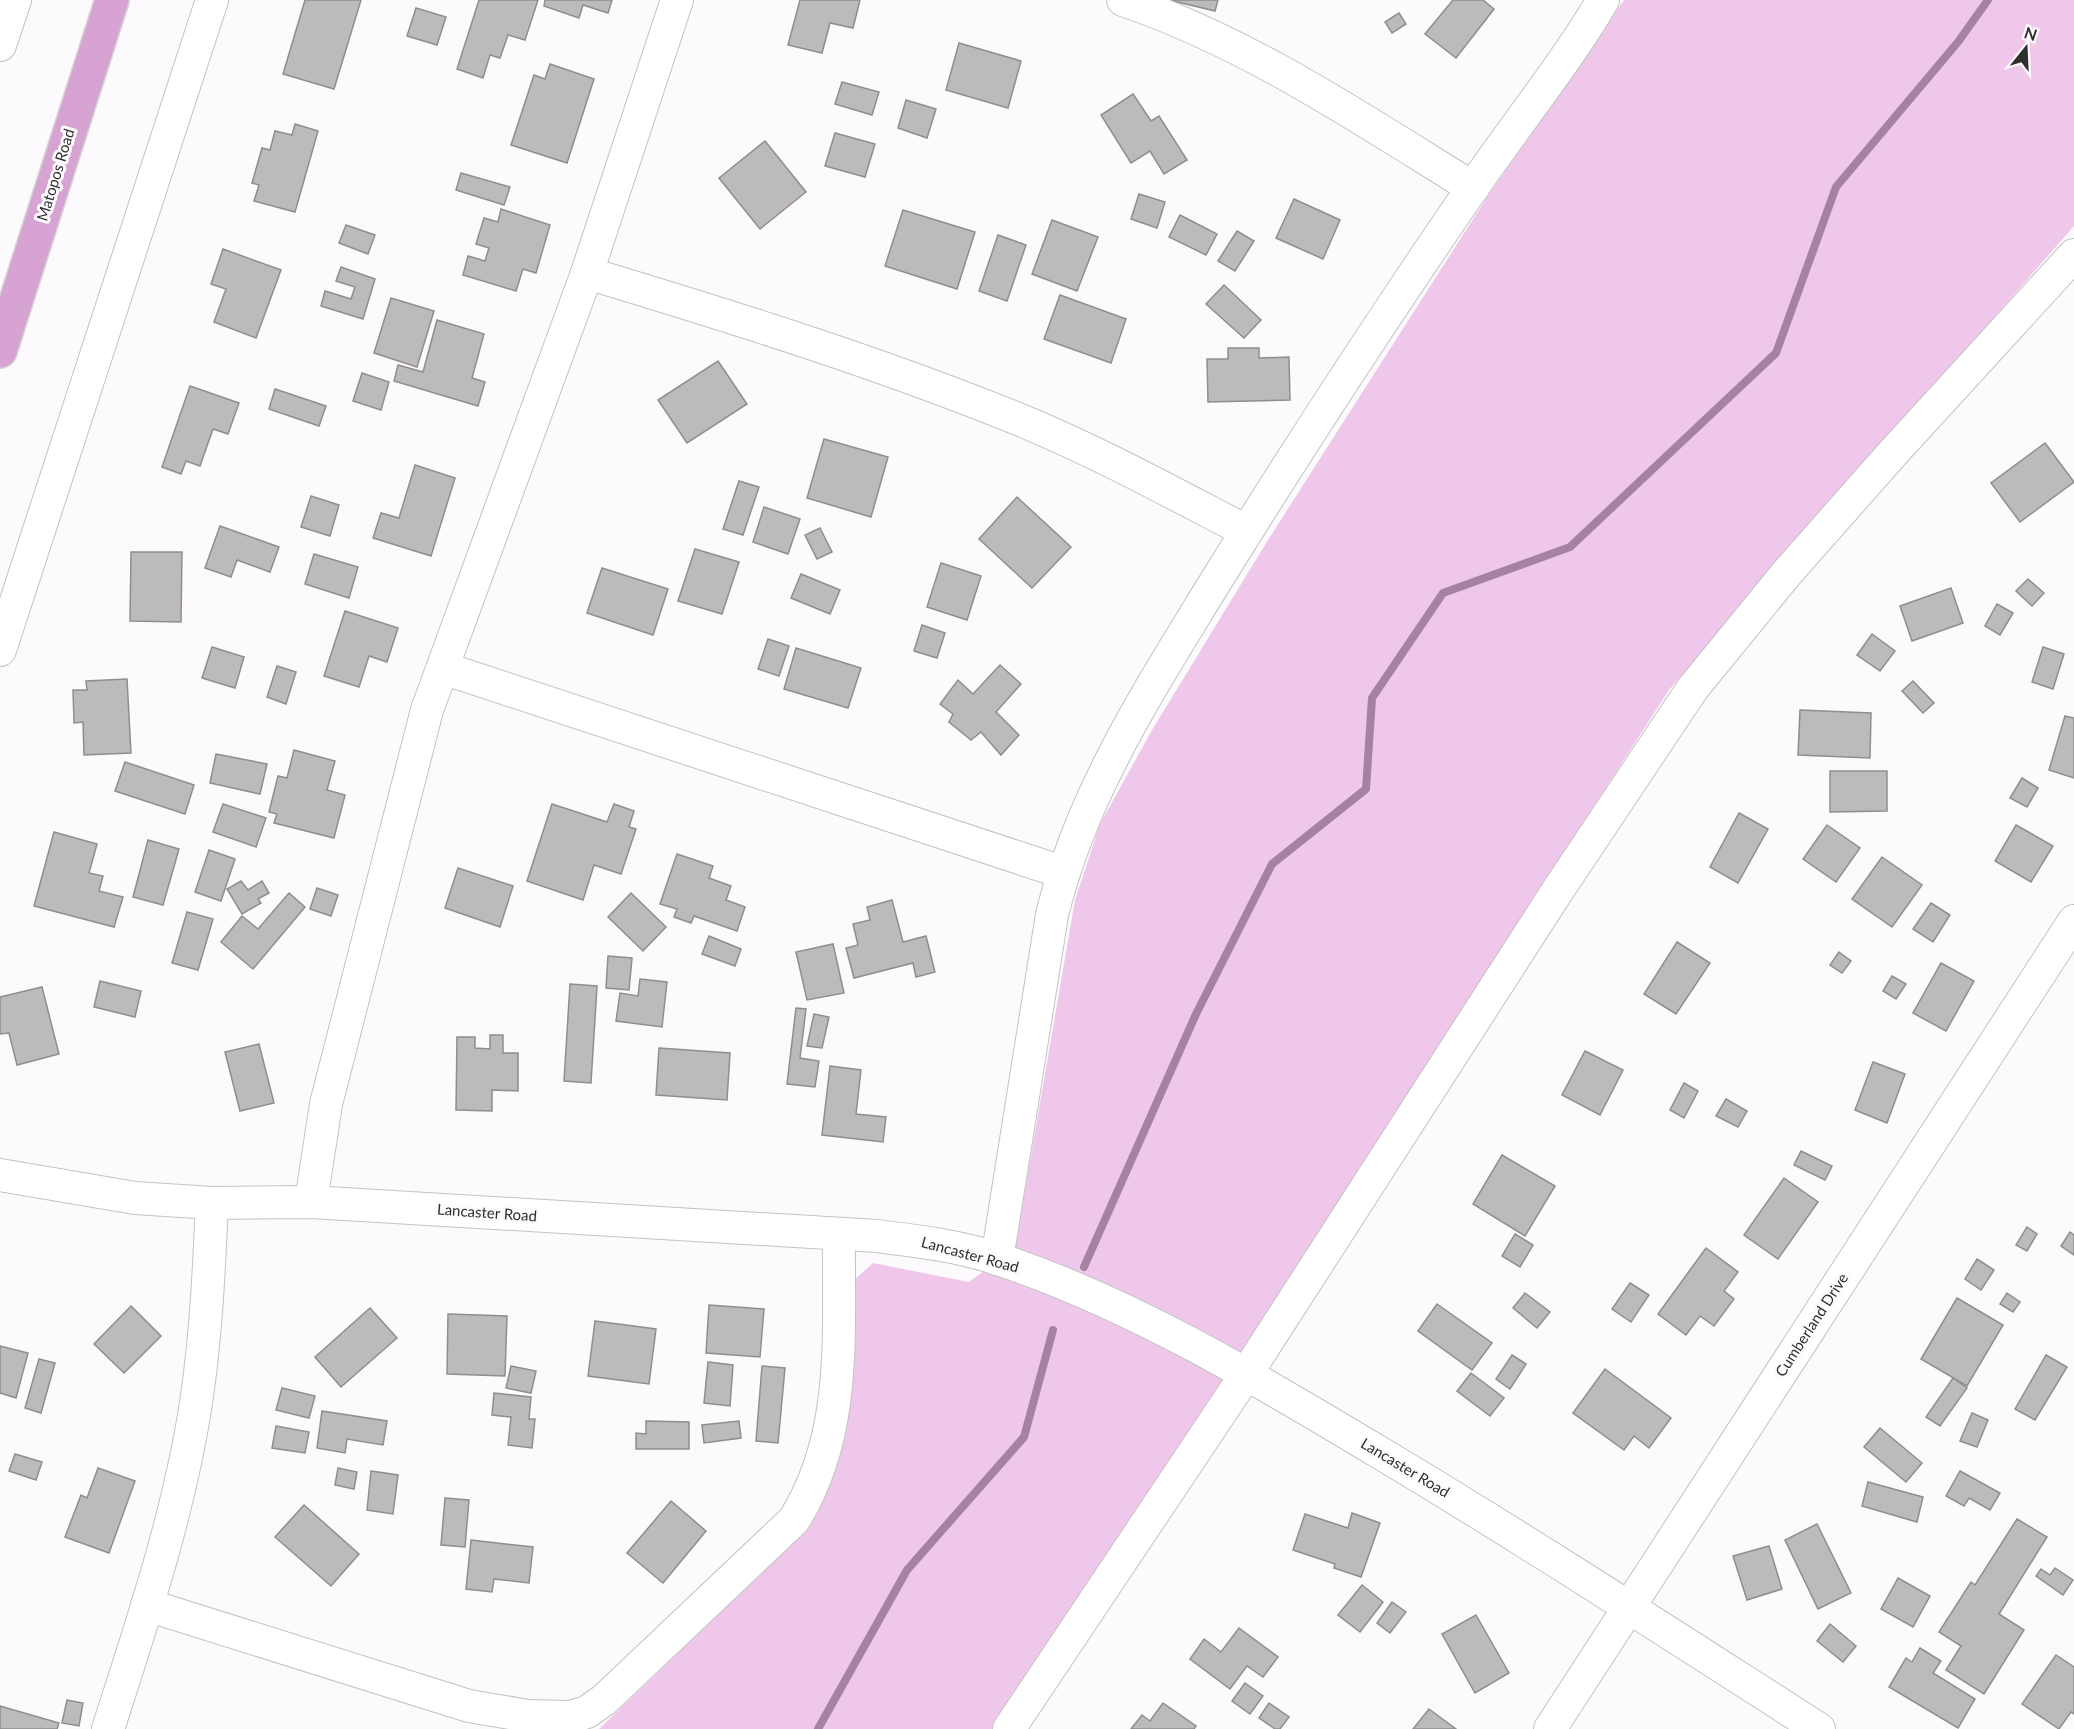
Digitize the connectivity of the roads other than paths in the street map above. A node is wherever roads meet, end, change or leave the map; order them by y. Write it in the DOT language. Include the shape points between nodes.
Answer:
graph roads {
  1 [pos="15,0"];
  2 [pos="112,0"];
  3 [pos="212,0"];
  4 [pos="677,0"];
  5 [pos="1123,0"];
  6 [pos="1603,0"];
  7 [pos="0,45"];
  8 [pos="1473,188"];
  9 [pos="2074,255"];
  10 [pos="587,273"];
  11 [pos="0,351"];
  12 [pos="1246,531"];
  13 [pos="0,650"];
  14 [pos="443,668"];
  15 [pos="1062,872"];
  16 [pos="2074,921"];
  17 [pos="0,1175"];
  18 [pos="311,1202"];
  19 [pos="212,1203"];
  20 [pos="838,1235"];
  21 [pos="997,1259"];
  22 [pos="1247,1373"];
  23 [pos="147,1605"];
  24 [pos="1630,1608"];
  25 [pos="108,1729"];
  26 [pos="1009,1729"];
  27 [pos="1550,1729"];
  28 [pos="1819,1729"];
  1 -- 7 [label="street"];
  2 -- 11 [label="main road, Matopos Road"];
  3 -- 13 [label="street"];
  4 -- 10 [label="street"];
  5 -- 8 [label="street" via="1227,42"];
  6 -- 8 [label="street"];
  8 -- 12 [label="street"];
  9 -- 22 [label="street" via="1876,471 1693,688"];
  10 -- 12 [label="street" via="765,326 1018,420 1105,458"];
  10 -- 14 [label="street"];
  12 -- 15 [label="street" via="1116,750"];
  14 -- 15 [label="street"];
  14 -- 18 [label="street" via="427,710 326,1104"];
  15 -- 21 [label="street"];
  16 -- 24 [label="street, Cumberland Drive"];
  17 -- 19 [label="street, Lancaster Road" via="135,1198"];
  18 -- 19 [label="street, Lancaster Road"];
  18 -- 20 [label="street, Lancaster Road"];
  19 -- 23 [label="street" via="207,1307 196,1404"];
  20 -- 21 [label="street, Lancaster Road" via="917,1241"];
  20 -- 23 [label="street" via="835,1406 828,1443 806,1501 794,1520 604,1700 586,1712 571,1717 528,1716 469,1706"];
  21 -- 22 [label="street, Lancaster Road" via="1127,1314"];
  22 -- 24 [label="street, Lancaster Road"];
  22 -- 26 [label="street"];
  23 -- 25 [label="street"];
  24 -- 27 [label="street, Cumberland Drive"];
  24 -- 28 [label="street, Lancaster Road"];
}
